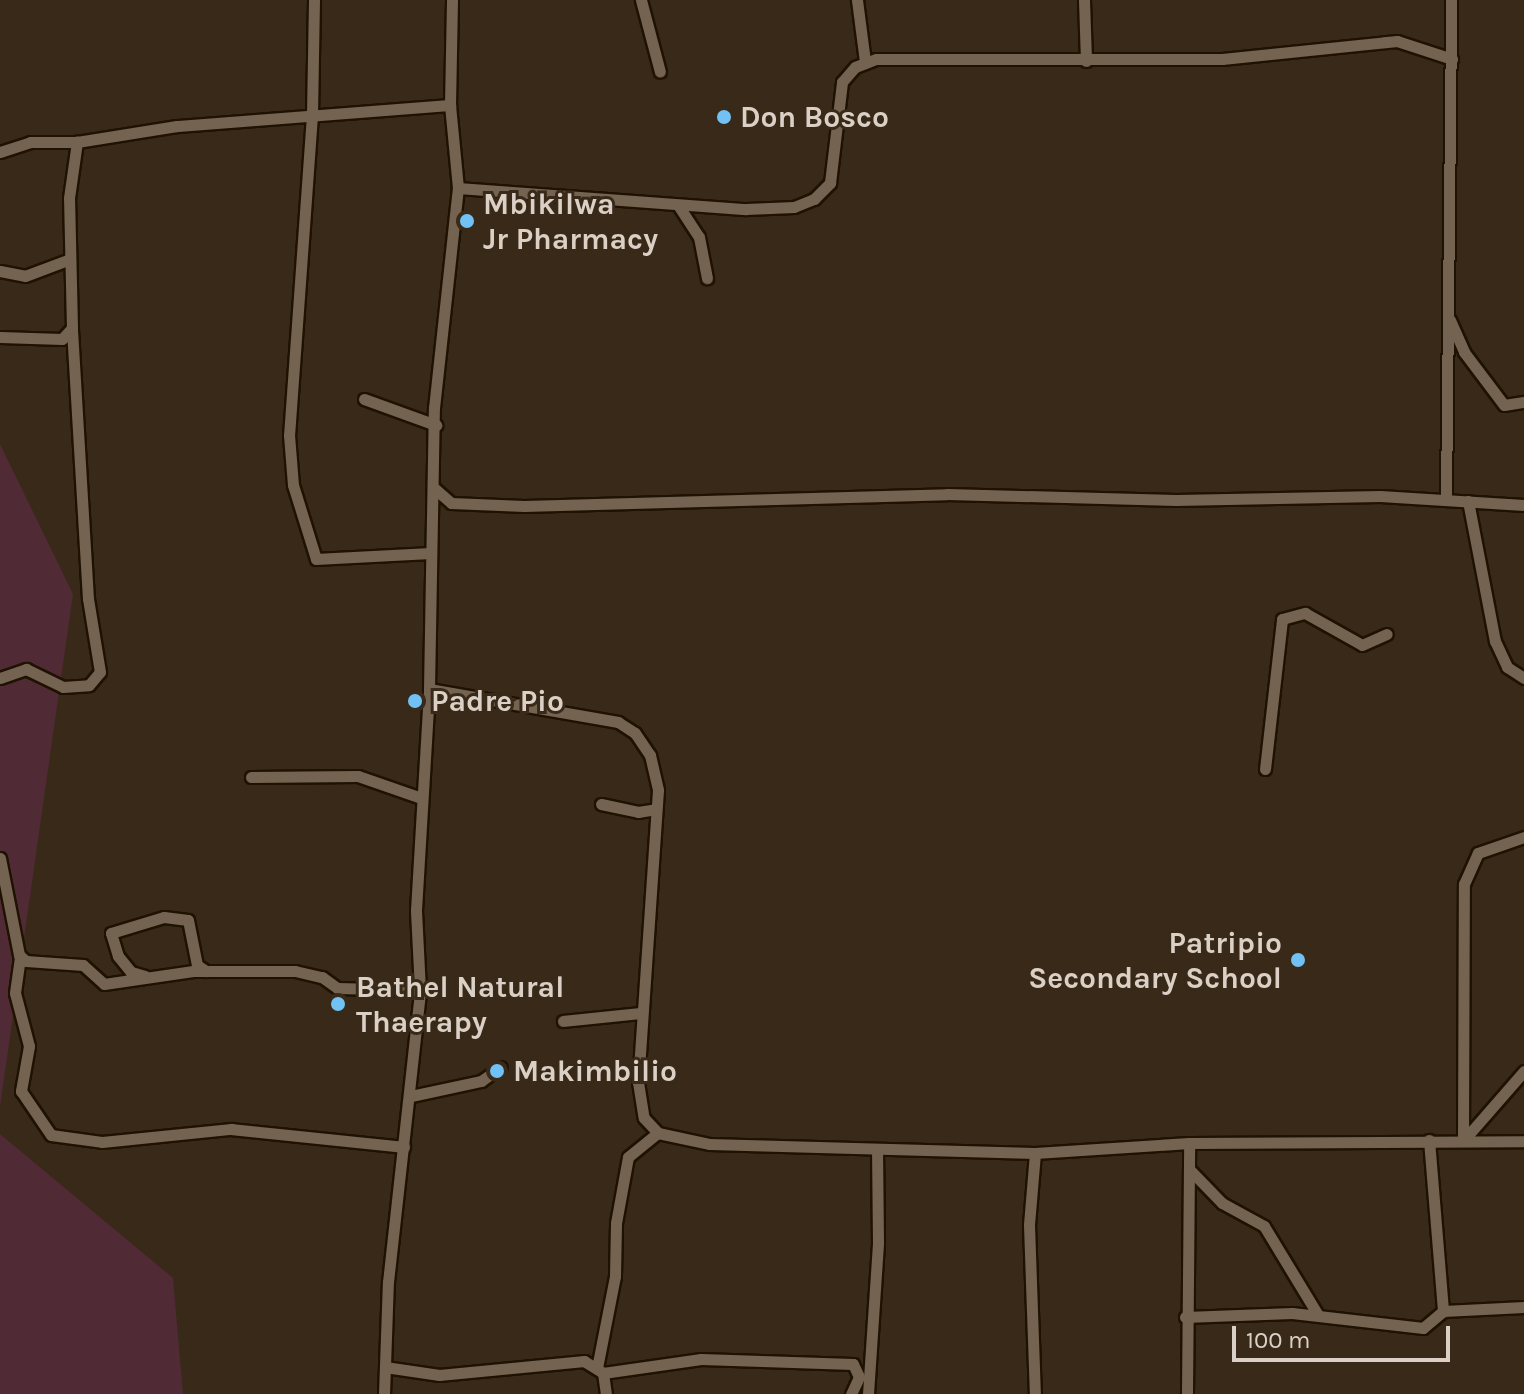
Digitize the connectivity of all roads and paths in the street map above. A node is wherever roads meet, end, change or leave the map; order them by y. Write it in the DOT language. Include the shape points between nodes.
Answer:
graph roads {
  1 [pos="314,0"];
  2 [pos="641,0"];
  3 [pos="857,0"];
  4 [pos="1084,0"];
  5 [pos="1451,0"];
  6 [pos="454,3"];
  7 [pos="1452,59"];
  8 [pos="1086,61"];
  9 [pos="865,62"];
  10 [pos="660,72"];
  11 [pos="450,105"];
  12 [pos="312,115"];
  13 [pos="77,142"];
  14 [pos="0,152"];
  15 [pos="458,188"];
  16 [pos="678,205"];
  17 [pos="70,259"];
  18 [pos="0,271"];
  19 [pos="707,278"];
  20 [pos="1448,316"];
  21 [pos="72,328"];
  22 [pos="0,337"];
  23 [pos="364,399"];
  24 [pos="1524,402"];
  25 [pos="436,425"];
  26 [pos="434,488"];
  27 [pos="1446,499"];
  28 [pos="1468,501"];
  29 [pos="1524,505"];
  30 [pos="430,553"];
  31 [pos="1387,634"];
  32 [pos="0,678"];
  33 [pos="1524,678"];
  34 [pos="429,689"];
  35 [pos="1265,769"];
  36 [pos="251,777"];
  37 [pos="421,798"];
  38 [pos="601,804"];
  39 [pos="656,809"];
  40 [pos="1524,837"];
  41 [pos="0,858"];
  42 [pos="20,957"];
  43 [pos="210,973"];
  44 [pos="148,978"];
  45 [pos="420,990"];
  46 [pos="640,1013"];
  47 [pos="563,1021"];
  48 [pos="501,1067"];
  49 [pos="1524,1071"];
  50 [pos="411,1096"];
  51 [pos="658,1133"];
  52 [pos="1429,1140"];
  53 [pos="1463,1141"];
  54 [pos="1524,1141"];
  55 [pos="1189,1143"];
  56 [pos="404,1147"];
  57 [pos="877,1150"];
  58 [pos="1035,1153"];
  59 [pos="1190,1170"];
  60 [pos="1524,1307"];
  61 [pos="1443,1311"];
  62 [pos="1318,1315"];
  63 [pos="1185,1317"];
  64 [pos="385,1367"];
  65 [pos="600,1370"];
  66 [pos="384,1394"];
  67 [pos="606,1394"];
  68 [pos="851,1394"];
  69 [pos="868,1394"];
  70 [pos="1035,1394"];
  71 [pos="1187,1394"];
  1 -- 12 [label="street"];
  2 -- 10 [label="street"];
  3 -- 9 [label="street"];
  4 -- 8 [label="street"];
  5 -- 7 [label="street"];
  6 -- 11 [label="street"];
  7 -- 8 [label="street" via="1397,41 1222,59"];
  7 -- 20 [label="street"];
  8 -- 9 [label="street"];
  9 -- 16 [label="street" via="850,70 839,90 832,174 821,193 776,209"];
  11 -- 12 [label="street"];
  11 -- 15 [label="street"];
  12 -- 13 [label="street" via="177,126"];
  12 -- 30 [label="street" via="289,435 295,494 316,559"];
  13 -- 14 [label="street" via="30,142"];
  13 -- 17 [label="street" via="69,198"];
  15 -- 16 [label="street"];
  15 -- 25 [label="street"];
  16 -- 19 [label="street" via="699,237"];
  17 -- 18 [label="street" via="25,276"];
  17 -- 21 [label="street"];
  20 -- 24 [label="street" via="1464,352 1504,405"];
  20 -- 27 [label="street"];
  21 -- 22 [label="street" via="62,339"];
  21 -- 32 [label="street" via="88,599 99,678 89,685 63,687 26,669"];
  23 -- 25 [label="street"];
  25 -- 26 [label="street"];
  26 -- 27 [label="street" via="451,503 524,506 919,494"];
  26 -- 30 [label="street"];
  27 -- 28 [label="street"];
  28 -- 29 [label="street"];
  28 -- 33 [label="street" via="1495,641 1507,667"];
  30 -- 34 [label="street"];
  31 -- 35 [label="street" via="1362,645 1305,613 1282,619"];
  34 -- 37 [label="street"];
  34 -- 39 [label="street" via="529,703 625,725 650,755"];
  36 -- 37 [label="street" via="358,776"];
  37 -- 45 [label="street" via="416,910"];
  38 -- 39 [label="street" via="638,812"];
  39 -- 46 [label="street"];
  40 -- 53 [label="street" via="1478,853 1464,884"];
  41 -- 42 [label="street"];
  42 -- 44 [label="street" via="83,965 104,984"];
  42 -- 56 [label="street" via="15,993 30,1052 21,1091 51,1135 102,1142 231,1129"];
  43 -- 44 [label="street"];
  43 -- 44 [label="street" via="197,965 188,920 164,917 115,928 109,938 113,948 131,972"];
  43 -- 45 [label="street" via="295,971 322,977 337,988"];
  45 -- 50 [label="street"];
  46 -- 47 [label="street"];
  46 -- 51 [label="street" via="639,1098 644,1118"];
  48 -- 50 [label="street" via="481,1081"];
  49 -- 53 [label="street"];
  50 -- 56 [label="street"];
  51 -- 57 [label="street" via="709,1144"];
  51 -- 65 [label="street" via="640,1145 626,1166"];
  52 -- 53 [label="street"];
  52 -- 55 [label="street"];
  52 -- 61 [label="street"];
  53 -- 54 [label="street"];
  55 -- 58 [label="street"];
  55 -- 59 [label="street"];
  56 -- 64 [label="street" via="388,1282"];
  57 -- 58 [label="street"];
  57 -- 69 [label="street" via="878,1242"];
  58 -- 70 [label="street" via="1029,1241"];
  59 -- 62 [label="street" via="1222,1203 1264,1226"];
  59 -- 63 [label="street"];
  60 -- 61 [label="street"];
  61 -- 62 [label="street" via="1423,1328"];
  62 -- 63 [label="street"];
  63 -- 71 [label="street"];
  64 -- 65 [label="street" via="439,1375 575,1360"];
  64 -- 66 [label="street"];
  65 -- 67 [label="street"];
  65 -- 68 [label="street" via="701,1359 853,1364 859,1377"];
}
